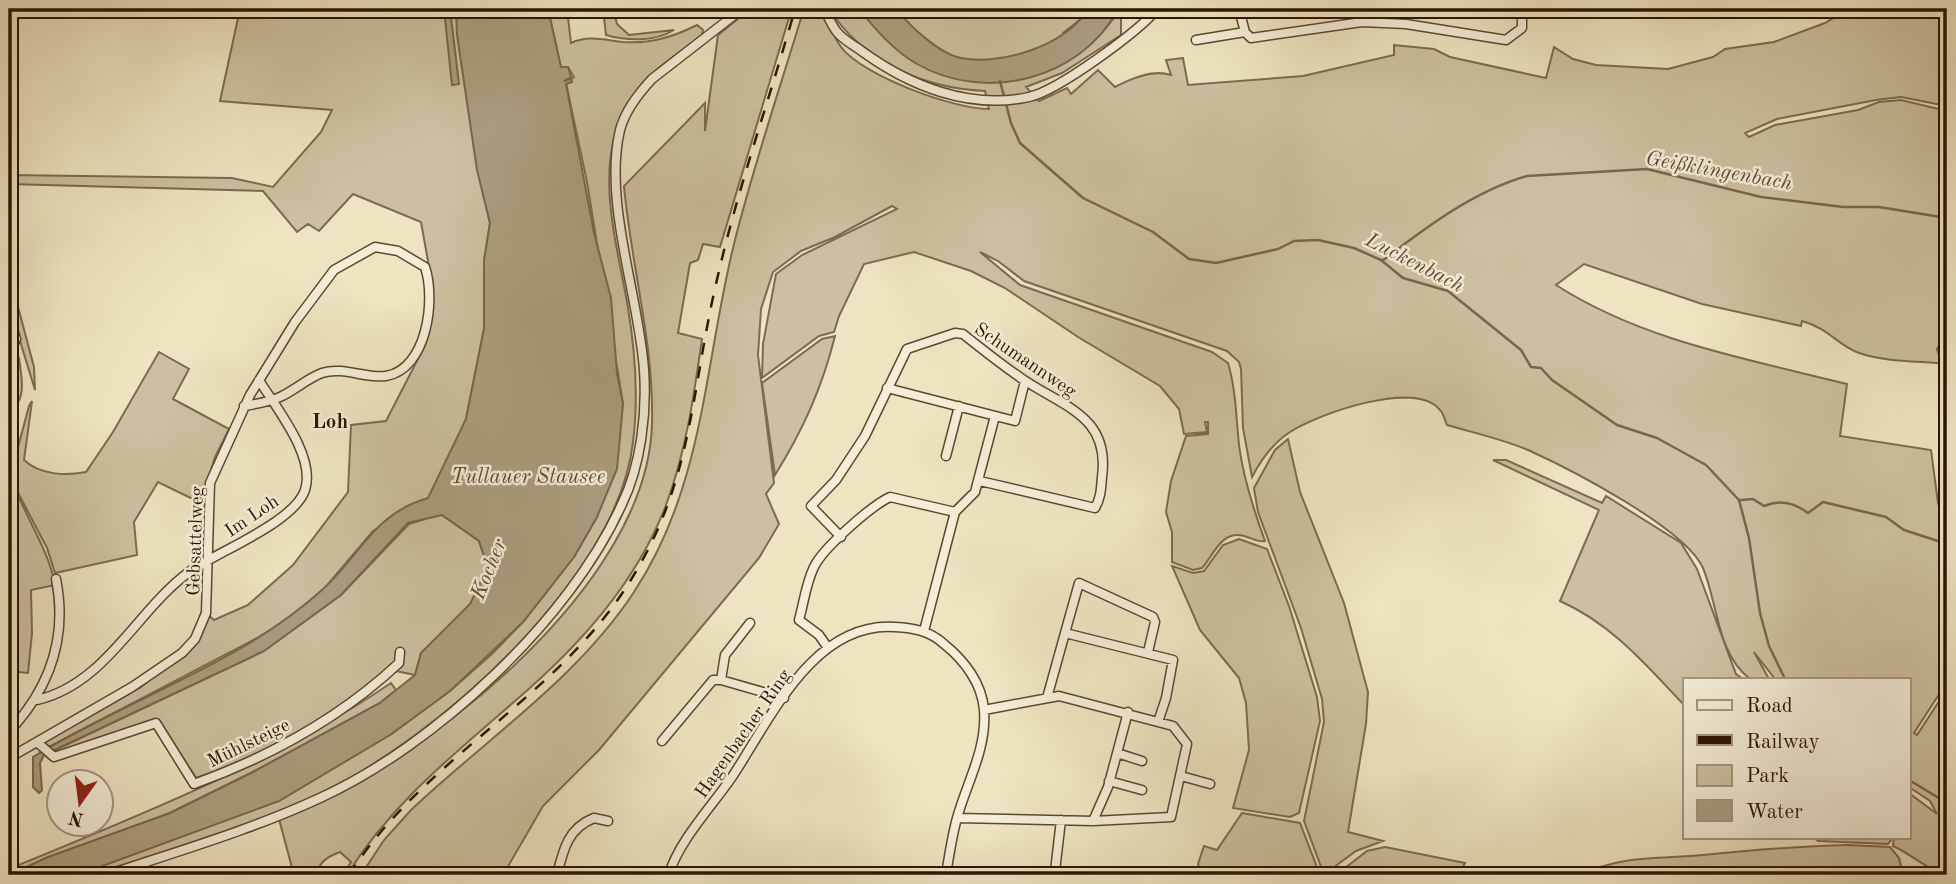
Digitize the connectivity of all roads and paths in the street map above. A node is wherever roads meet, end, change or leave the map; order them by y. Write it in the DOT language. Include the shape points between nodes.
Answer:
graph roads {
  1 [pos="742,9"];
  2 [pos="824,9"];
  3 [pos="1157,9"];
  4 [pos="1239,9"];
  5 [pos="1522,9"];
  6 [pos="1245,32"];
  7 [pos="1196,40"];
  8 [pos="9,316"];
  9 [pos="9,352"];
  10 [pos="259,380"];
  11 [pos="1025,381"];
  12 [pos="887,388"];
  13 [pos="271,400"];
  14 [pos="244,406"];
  15 [pos="959,406"];
  16 [pos="995,416"];
  17 [pos="946,456"];
  18 [pos="979,481"];
  19 [pos="955,512"];
  20 [pos="841,537"];
  21 [pos="208,560"];
  22 [pos="56,579"];
  23 [pos="750,623"];
  24 [pos="924,631"];
  25 [pos="1065,632"];
  26 [pos="828,648"];
  27 [pos="400,652"];
  28 [pos="1148,652"];
  29 [pos="721,680"];
  30 [pos="784,698"];
  31 [pos="1047,698"];
  32 [pos="37,700"];
  33 [pos="984,710"];
  34 [pos="1128,712"];
  35 [pos="1158,722"];
  36 [pos="12,729"];
  37 [pos="662,741"];
  38 [pos="41,745"];
  39 [pos="1117,753"];
  40 [pos="9,758"];
  41 [pos="1142,761"];
  42 [pos="1181,776"];
  43 [pos="1109,782"];
  44 [pos="1210,784"];
  45 [pos="1142,790"];
  46 [pos="957,818"];
  47 [pos="1061,820"];
  48 [pos="608,821"];
  49 [pos="1093,821"];
  50 [pos="1055,871"];
  51 [pos="107,875"];
  52 [pos="557,875"];
  53 [pos="668,875"];
  54 [pos="946,875"];
  1 -- 51 [label="street" via="652,79 639,93 621,129 615,177 645,371 642,438 623,503 564,601 438,725 365,773 321,798"];
  2 -- 3 [label="street" via="837,33 892,73 965,98 995,101 1049,89"];
  4 -- 6 [label="street"];
  5 -- 6 [label="street" via="1522,29 1506,40 1362,22 1251,38"];
  6 -- 7 [label="street"];
  8 -- 9 [label="street" via="16,339"];
  10 -- 13 [label="street, Im Loh"];
  10 -- 13 [label="street, Gebsattelweg" via="334,270 365,251 386,247 425,267 426,322 416,356 405,370 386,376 323,373"];
  10 -- 14 [label="street, Gebsattelweg"];
  11 -- 12 [label="street, Schumannweg" via="963,334 955,333 907,349"];
  11 -- 16 [label="street" via="1015,421"];
  11 -- 18 [label="street, Schumannweg" via="1061,401 1100,437 1105,460 1095,508"];
  12 -- 15 [label="street"];
  12 -- 20 [label="street, Schumannweg" via="865,436 836,480 811,506"];
  13 -- 14 [label="street"];
  13 -- 21 [label="street, Im Loh" via="303,454 305,490 274,522"];
  14 -- 21 [label="street, Gebsattelweg" via="210,483"];
  15 -- 16 [label="street"];
  15 -- 17 [label="street"];
  16 -- 18 [label="street"];
  18 -- 19 [label="street" via="975,492"];
  19 -- 20 [label="street" via="890,497 855,531"];
  19 -- 24 [label="street"];
  20 -- 26 [label="street" via="814,565 800,620"];
  21 -- 32 [label="street, Im Loh" via="187,573 122,643 86,674 60,694"];
  21 -- 38 [label="street, Gebsattelweg" via="206,613 195,639 182,653"];
  22 -- 32 [label="street" via="60,638"];
  23 -- 29 [label="street" via="725,656"];
  24 -- 26 [label="street, Hagenbacher Ring" via="866,628"];
  24 -- 33 [label="street, Hagenbacher Ring" via="936,636 966,665"];
  25 -- 28 [label="street"];
  25 -- 28 [label="street" via="1079,583 1153,617"];
  25 -- 31 [label="street"];
  26 -- 30 [label="street, Hagenbacher Ring"];
  27 -- 38 [label="street, Mühlsteige" via="399,663 334,715 233,770 194,784 156,723 54,757"];
  28 -- 35 [label="street" via="1173,660"];
  29 -- 30 [label="street"];
  29 -- 37 [label="street" via="708,684"];
  30 -- 53 [label="street, Hagenbacher Ring"];
  31 -- 33 [label="street"];
  31 -- 34 [label="street" via="1059,696"];
  32 -- 36 [label="street"];
  33 -- 46 [label="street, Hagenbacher Ring" via="978,758"];
  34 -- 35 [label="street"];
  34 -- 39 [label="street"];
  35 -- 42 [label="street" via="1173,726 1183,736"];
  38 -- 40 [label="street, Gebsattelweg"];
  39 -- 41 [label="street"];
  39 -- 43 [label="street"];
  42 -- 44 [label="street"];
  42 -- 49 [label="street" via="1171,817"];
  43 -- 45 [label="street"];
  43 -- 49 [label="street"];
  46 -- 47 [label="street"];
  46 -- 54 [label="street, Hagenbacher Ring"];
  47 -- 49 [label="street"];
  47 -- 50 [label="street"];
  48 -- 52 [label="street" via="594,818 575,829 565,844"];
}
